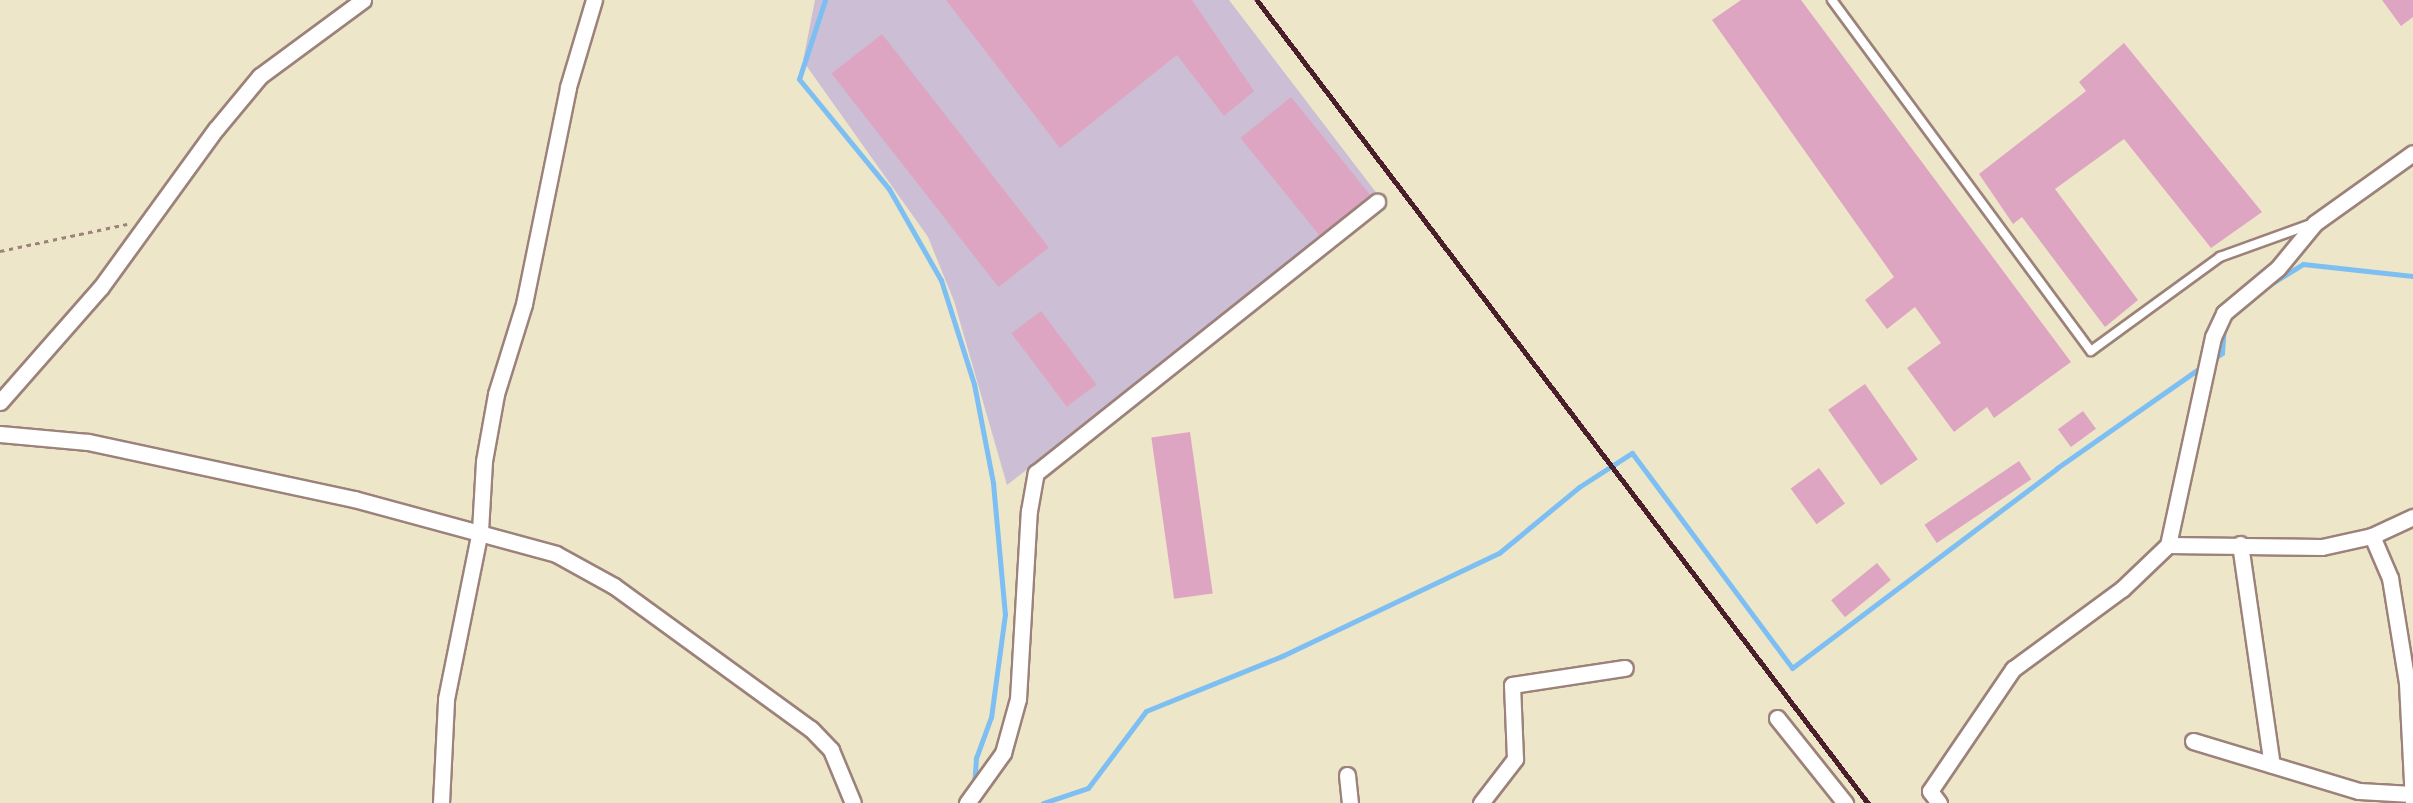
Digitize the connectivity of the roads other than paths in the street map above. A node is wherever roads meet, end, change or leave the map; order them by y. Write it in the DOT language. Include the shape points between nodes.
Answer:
graph roads {
  1 [pos="363,0"];
  2 [pos="594,0"];
  3 [pos="1832,0"];
  4 [pos="2413,153"];
  5 [pos="1377,202"];
  6 [pos="2316,223"];
  7 [pos="0,402"];
  8 [pos="0,434"];
  9 [pos="2413,517"];
  10 [pos="480,531"];
  11 [pos="2372,536"];
  12 [pos="2240,544"];
  13 [pos="2168,545"];
  14 [pos="1625,668"];
  15 [pos="1777,718"];
  16 [pos="2193,741"];
  17 [pos="2272,765"];
  18 [pos="1347,776"];
  19 [pos="2412,799"];
  20 [pos="441,803"];
  21 [pos="852,803"];
  22 [pos="967,803"];
  23 [pos="1350,803"];
  24 [pos="1481,803"];
  25 [pos="1845,803"];
  26 [pos="1939,803"];
  1 -- 7 [label="street" via="260,76 216,129 101,287"];
  2 -- 10 [label="street" via="568,87 524,304 496,394 484,461"];
  3 -- 6 [label="lane" via="2091,351 2220,257 2275,234"];
  4 -- 6 [label="street"];
  5 -- 22 [label="street" via="1036,473 1029,511 1018,699 1003,753"];
  6 -- 13 [label="street" via="2278,268 2227,310 2213,337"];
  8 -- 10 [label="street" via="88,442"];
  9 -- 11 [label="street"];
  10 -- 20 [label="street" via="446,699"];
  10 -- 21 [label="street" via="556,554 614,586 774,700 831,750"];
  11 -- 12 [label="street" via="2322,547"];
  11 -- 19 [label="street" via="2390,578 2408,683"];
  12 -- 13 [label="street"];
  12 -- 17 [label="street"];
  13 -- 26 [label="street" via="2122,589 2013,669 1930,791"];
  14 -- 24 [label="street" via="1512,685 1515,759"];
  15 -- 25 [label="street"];
  16 -- 17 [label="street"];
  17 -- 19 [label="street" via="2359,791"];
  18 -- 23 [label="street"];
}
